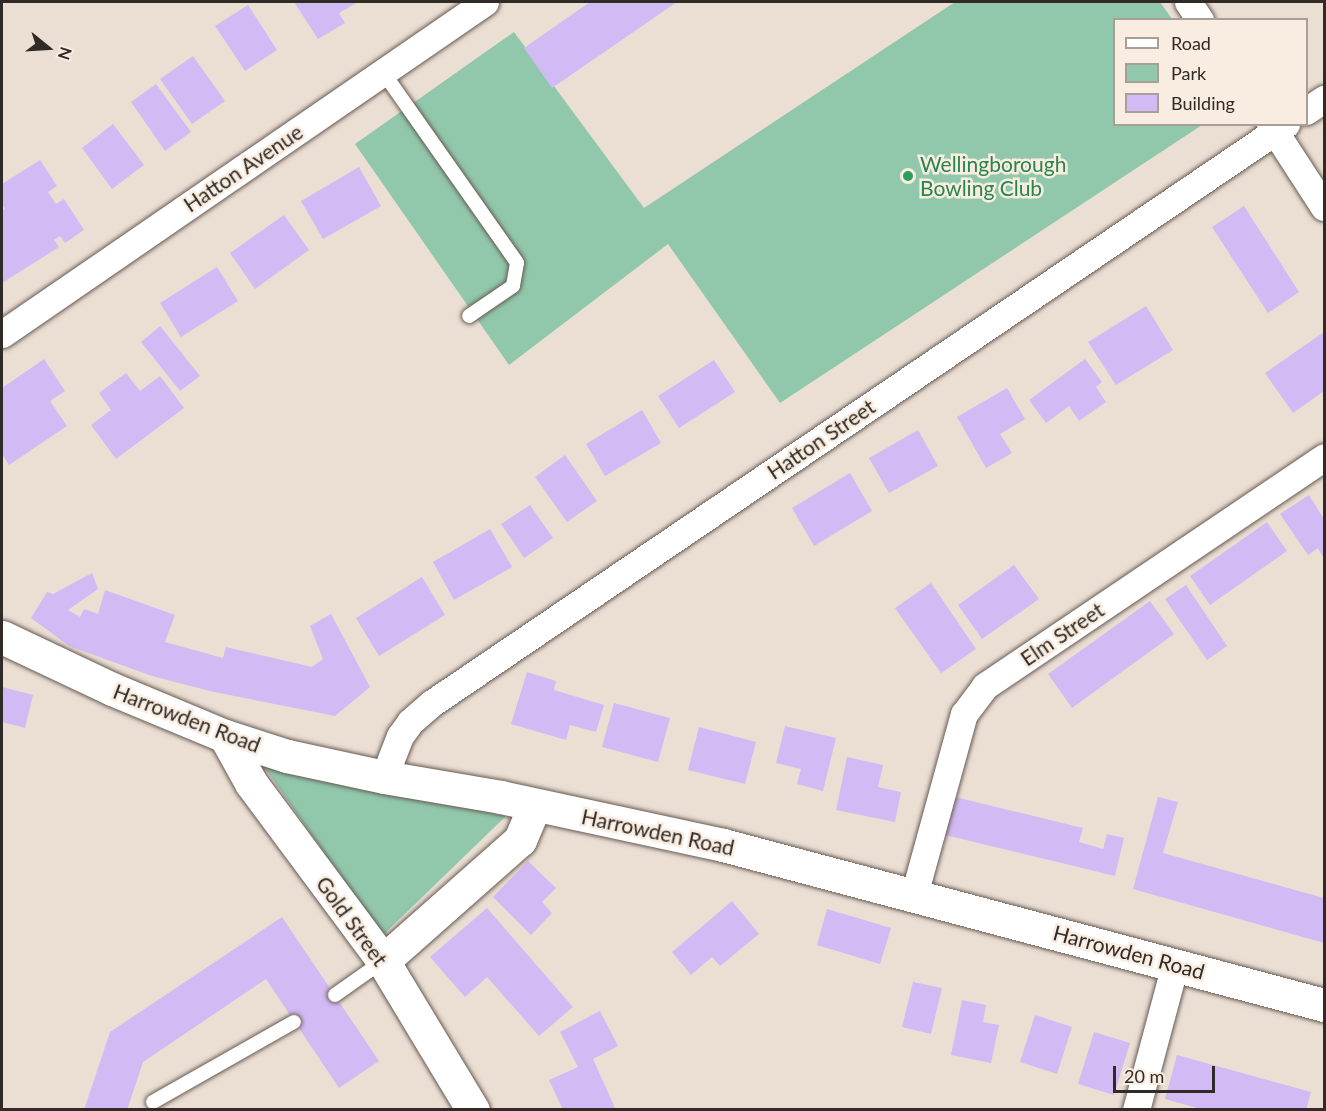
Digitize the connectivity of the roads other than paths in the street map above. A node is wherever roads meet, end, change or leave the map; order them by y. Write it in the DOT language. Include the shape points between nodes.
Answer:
graph roads {
  1 [pos="485,2"];
  2 [pos="1188,2"];
  3 [pos="1199,18"];
  4 [pos="383,72"];
  5 [pos="1324,99"];
  6 [pos="1308,110"];
  7 [pos="1277,127"];
  8 [pos="1324,207"];
  9 [pos="469,316"];
  10 [pos="2,333"];
  11 [pos="1324,457"];
  12 [pos="2,637"];
  13 [pos="225,736"];
  14 [pos="384,777"];
  15 [pos="535,805"];
  16 [pos="914,895"];
  17 [pos="383,961"];
  18 [pos="1175,964"];
  19 [pos="335,995"];
  20 [pos="1324,1005"];
  21 [pos="294,1022"];
  22 [pos="153,1102"];
  23 [pos="473,1110"];
  24 [pos="1136,1110"];
  1 -- 4 [label="street, Hatton Avenue"];
  2 -- 3 [label="street"];
  4 -- 9 [label="lane" via="517,262 513,286"];
  4 -- 10 [label="street, Hatton Avenue"];
  5 -- 6 [label="street"];
  7 -- 8 [label="street"];
  7 -- 14 [label="street, Hatton Street" via="432,703 400,736"];
  11 -- 16 [label="street, Elm Street" via="986,686 964,714"];
  12 -- 13 [label="main road, Harrowden Road"];
  13 -- 14 [label="main road, Harrowden Road" via="287,756"];
  13 -- 17 [label="main road, Gold Street" via="251,783"];
  14 -- 15 [label="main road, Harrowden Road"];
  15 -- 16 [label="main road, Harrowden Road" via="723,845"];
  15 -- 17 [label="main road" via="520,840"];
  16 -- 18 [label="main road, Harrowden Road"];
  17 -- 19 [label="lane"];
  17 -- 23 [label="main road, Gold Street"];
  18 -- 20 [label="main road, Harrowden Road"];
  18 -- 24 [label="street"];
  21 -- 22 [label="lane"];
}
